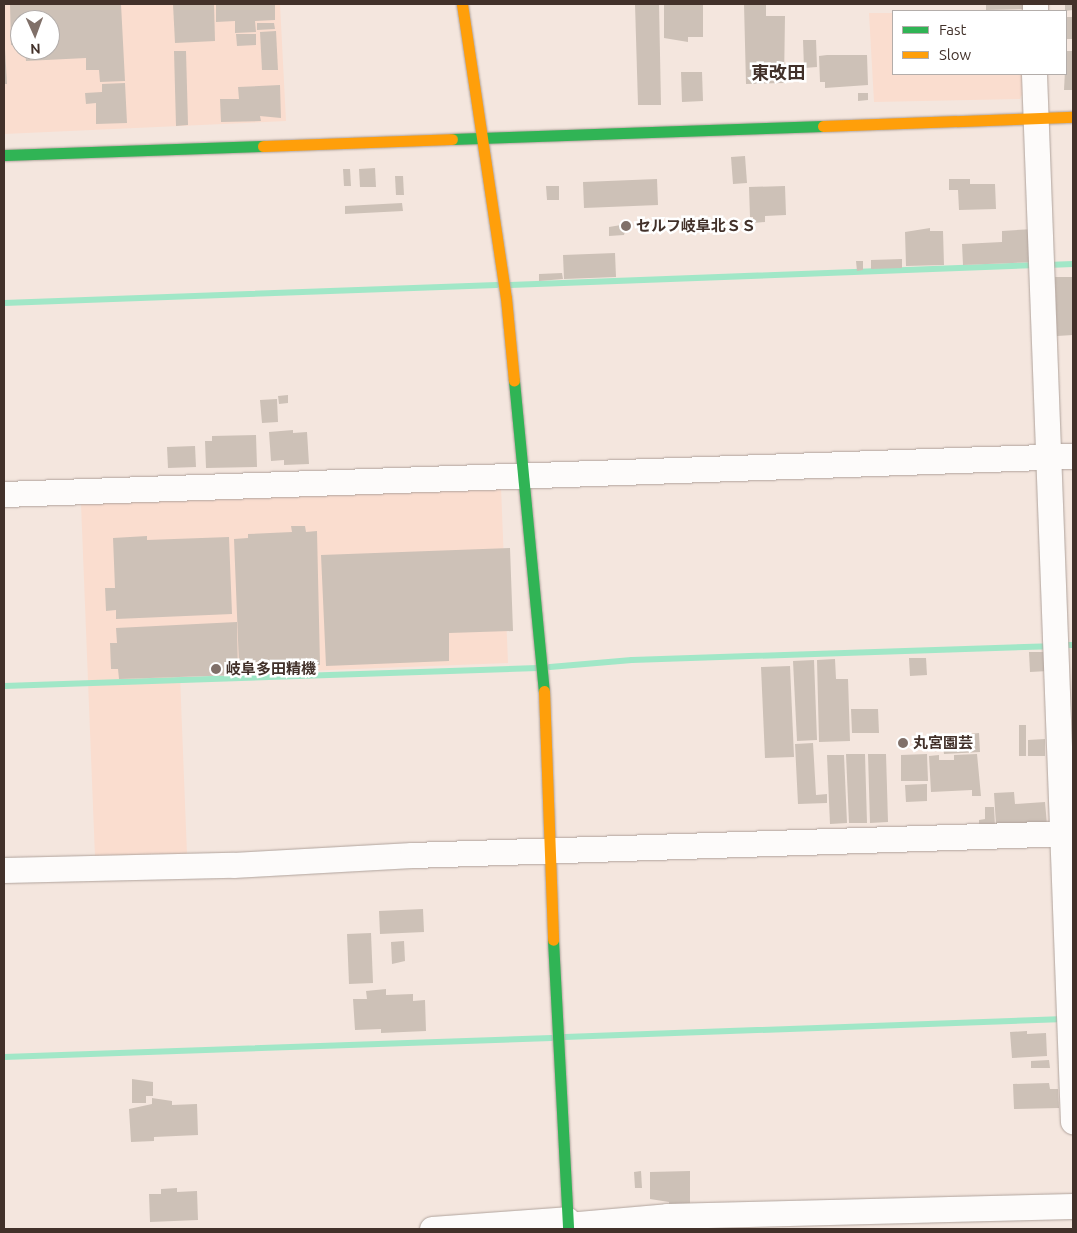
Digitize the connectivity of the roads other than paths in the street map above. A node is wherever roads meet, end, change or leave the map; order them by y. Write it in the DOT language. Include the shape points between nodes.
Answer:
graph roads {
  1 [pos="462,4"];
  2 [pos="1034,75"];
  3 [pos="1073,117"];
  4 [pos="1034,118"];
  5 [pos="483,136"];
  6 [pos="4,155"];
  7 [pos="1062,457"];
  8 [pos="523,474"];
  9 [pos="4,494"];
  10 [pos="1067,834"];
  11 [pos="548,850"];
  12 [pos="4,870"];
  13 [pos="1073,1121"];
  14 [pos="1073,1206"];
  15 [pos="567,1224"];
  16 [pos="432,1229"];
  1 -- 5 [label="street"];
  2 -- 4 [label="street"];
  3 -- 4 [label="street"];
  4 -- 5 [label="street"];
  4 -- 7 [label="street"];
  5 -- 6 [label="street"];
  5 -- 8 [label="street" via="506,298"];
  7 -- 8 [label="street"];
  7 -- 10 [label="street"];
  8 -- 9 [label="street"];
  8 -- 11 [label="street" via="543,668"];
  10 -- 11 [label="street"];
  10 -- 13 [label="street"];
  11 -- 12 [label="street" via="233,865"];
  11 -- 15 [label="street"];
  14 -- 15 [label="street" via="667,1216"];
  15 -- 16 [label="street"];
}
